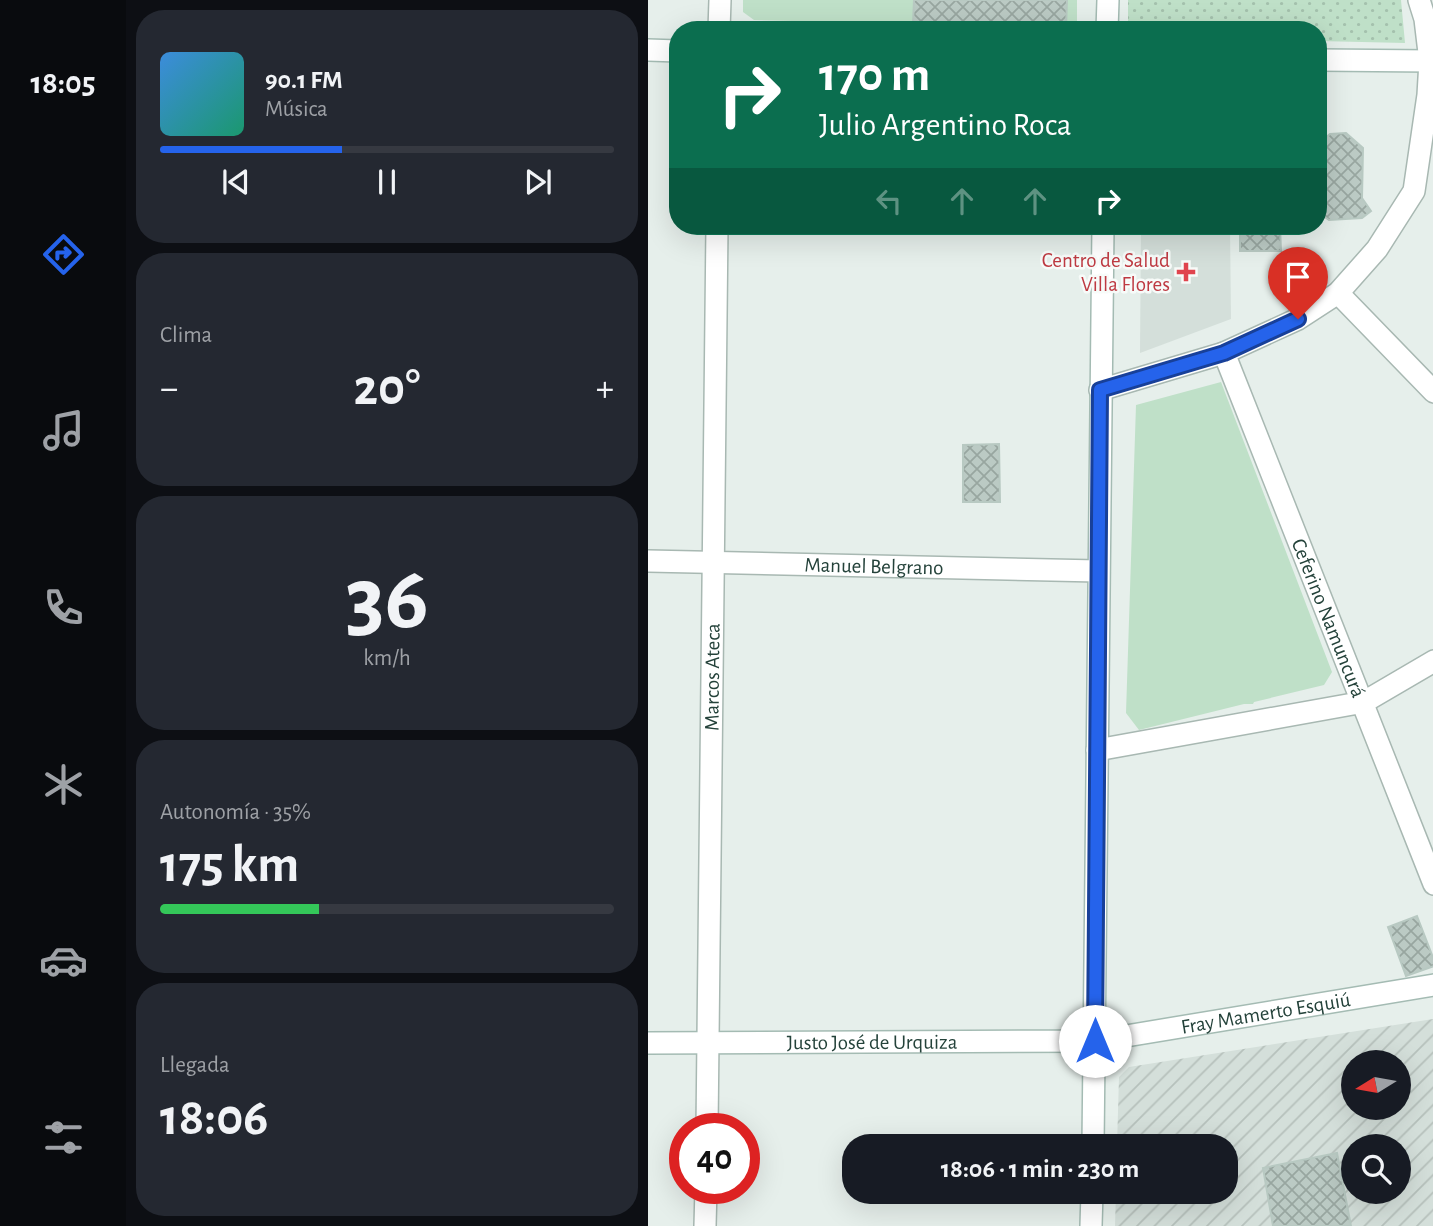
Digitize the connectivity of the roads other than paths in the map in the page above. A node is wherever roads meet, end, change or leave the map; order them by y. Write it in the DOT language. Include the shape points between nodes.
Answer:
graph roads {
  1 [pos="720,0"];
  2 [pos="1108,0"];
  3 [pos="1419,0"];
  4 [pos="719,21"];
  5 [pos="1107,21"];
  6 [pos="648,50"];
  7 [pos="669,51"];
  8 [pos="1327,60"];
  9 [pos="1432,61"];
  10 [pos="1424,196"];
  11 [pos="717,235"];
  12 [pos="1103,235"];
  13 [pos="1338,293"];
  14 [pos="1224,353"];
  15 [pos="1100,390"];
  16 [pos="1434,392"];
  17 [pos="648,561"];
  18 [pos="713,562"];
  19 [pos="1098,570"];
  20 [pos="1434,661"];
  21 [pos="1364,702"];
  22 [pos="1097,750"];
  23 [pos="1434,884"];
  24 [pos="1434,985"];
  25 [pos="1095,1041"];
  26 [pos="648,1043"];
  27 [pos="708,1044"];
  28 [pos="707,1113"];
  29 [pos="1093,1134"];
  30 [pos="706,1204"];
  31 [pos="1092,1204"];
  32 [pos="705,1226"];
  33 [pos="1091,1226"];
  1 -- 4 [label="street"];
  2 -- 5 [label="street"];
  3 -- 9 [label="street"];
  6 -- 7 [label="street"];
  8 -- 9 [label="street"];
  9 -- 10 [label="street"];
  10 -- 13 [label="street"];
  11 -- 18 [label="street, Marcos Ateca"];
  12 -- 15 [label="street"];
  13 -- 14 [label="street" via="1298,319"];
  13 -- 16 [label="street"];
  14 -- 15 [label="street"];
  14 -- 21 [label="street, Ceferino Namuncurá"];
  15 -- 19 [label="street"];
  17 -- 18 [label="street, Manuel Belgrano"];
  18 -- 19 [label="street, Manuel Belgrano"];
  18 -- 27 [label="street, Marcos Ateca"];
  19 -- 22 [label="street"];
  20 -- 21 [label="street"];
  21 -- 22 [label="street"];
  21 -- 23 [label="street, Ceferino Namuncurá"];
  22 -- 25 [label="street"];
  24 -- 25 [label="street, Fray Mamerto Esquiú"];
  25 -- 27 [label="street, Justo José de Urquiza"];
  25 -- 29 [label="street"];
  26 -- 27 [label="street, Justo José de Urquiza"];
  27 -- 28 [label="street, Marcos Ateca"];
  30 -- 32 [label="street"];
  31 -- 33 [label="street"];
}
